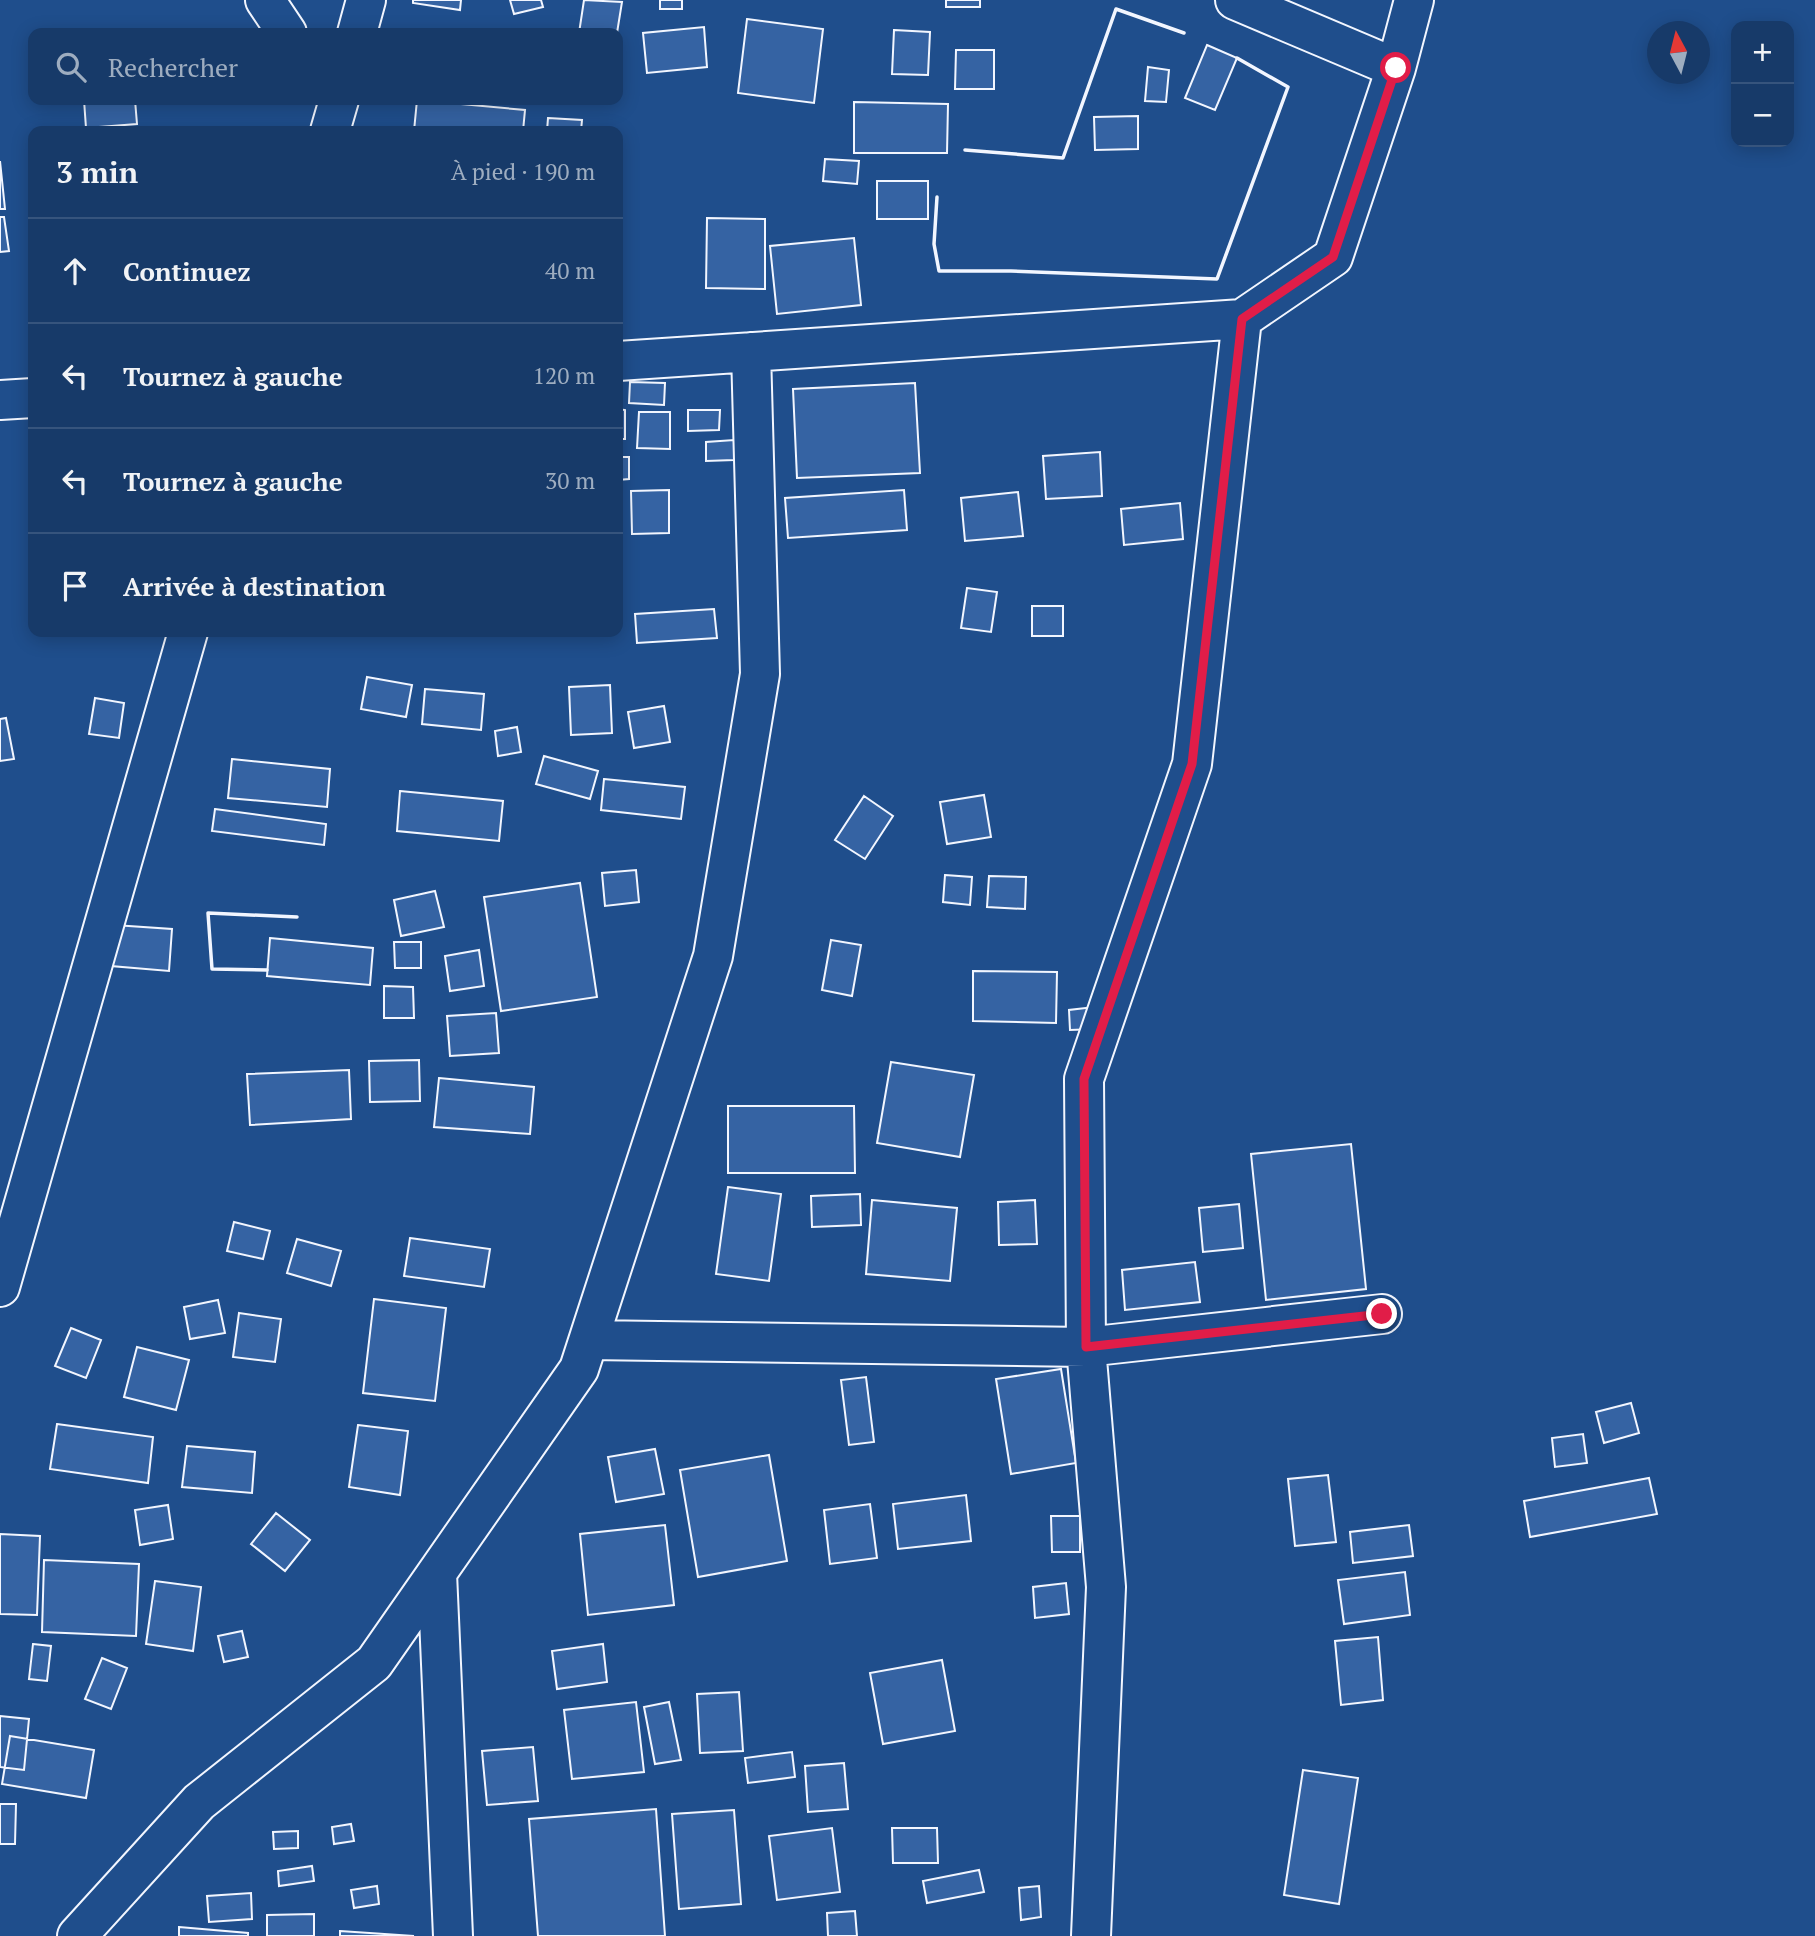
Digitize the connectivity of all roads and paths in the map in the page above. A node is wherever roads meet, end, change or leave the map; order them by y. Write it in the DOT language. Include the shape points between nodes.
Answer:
graph roads {
  1 [pos="265,0"];
  2 [pos="366,0"];
  3 [pos="1235,0"];
  4 [pos="1414,0"];
  5 [pos="284,28"];
  6 [pos="358,28"];
  7 [pos="1396,68"];
  8 [pos="1242,319"];
  9 [pos="751,352"];
  10 [pos="623,361"];
  11 [pos="28,398"];
  12 [pos="0,400"];
  13 [pos="187,637"];
  14 [pos="0,1287"];
  15 [pos="1382,1314"];
  16 [pos="589,1340"];
  17 [pos="1086,1347"];
  18 [pos="437,1573"];
  19 [pos="77,1936"];
  20 [pos="453,1936"];
  21 [pos="1091,1936"];
  1 -- 5 [label="street"];
  2 -- 6 [label="street"];
  3 -- 7 [label="street"];
  4 -- 7 [label="street"];
  7 -- 8 [label="street" via="1333,257"];
  8 -- 9 [label="street"];
  8 -- 17 [label="street" via="1192,764 1084,1079"];
  9 -- 10 [label="street"];
  9 -- 16 [label="street" via="758,687 713,956"];
  11 -- 12 [label="street"];
  13 -- 14 [label="street"];
  15 -- 17 [label="street"];
  16 -- 17 [label="street"];
  16 -- 18 [label="street" via="579,1369"];
  17 -- 21 [label="street" via="1106,1587"];
  18 -- 19 [label="street" via="374,1663 199,1802"];
  18 -- 20 [label="street"];
}
